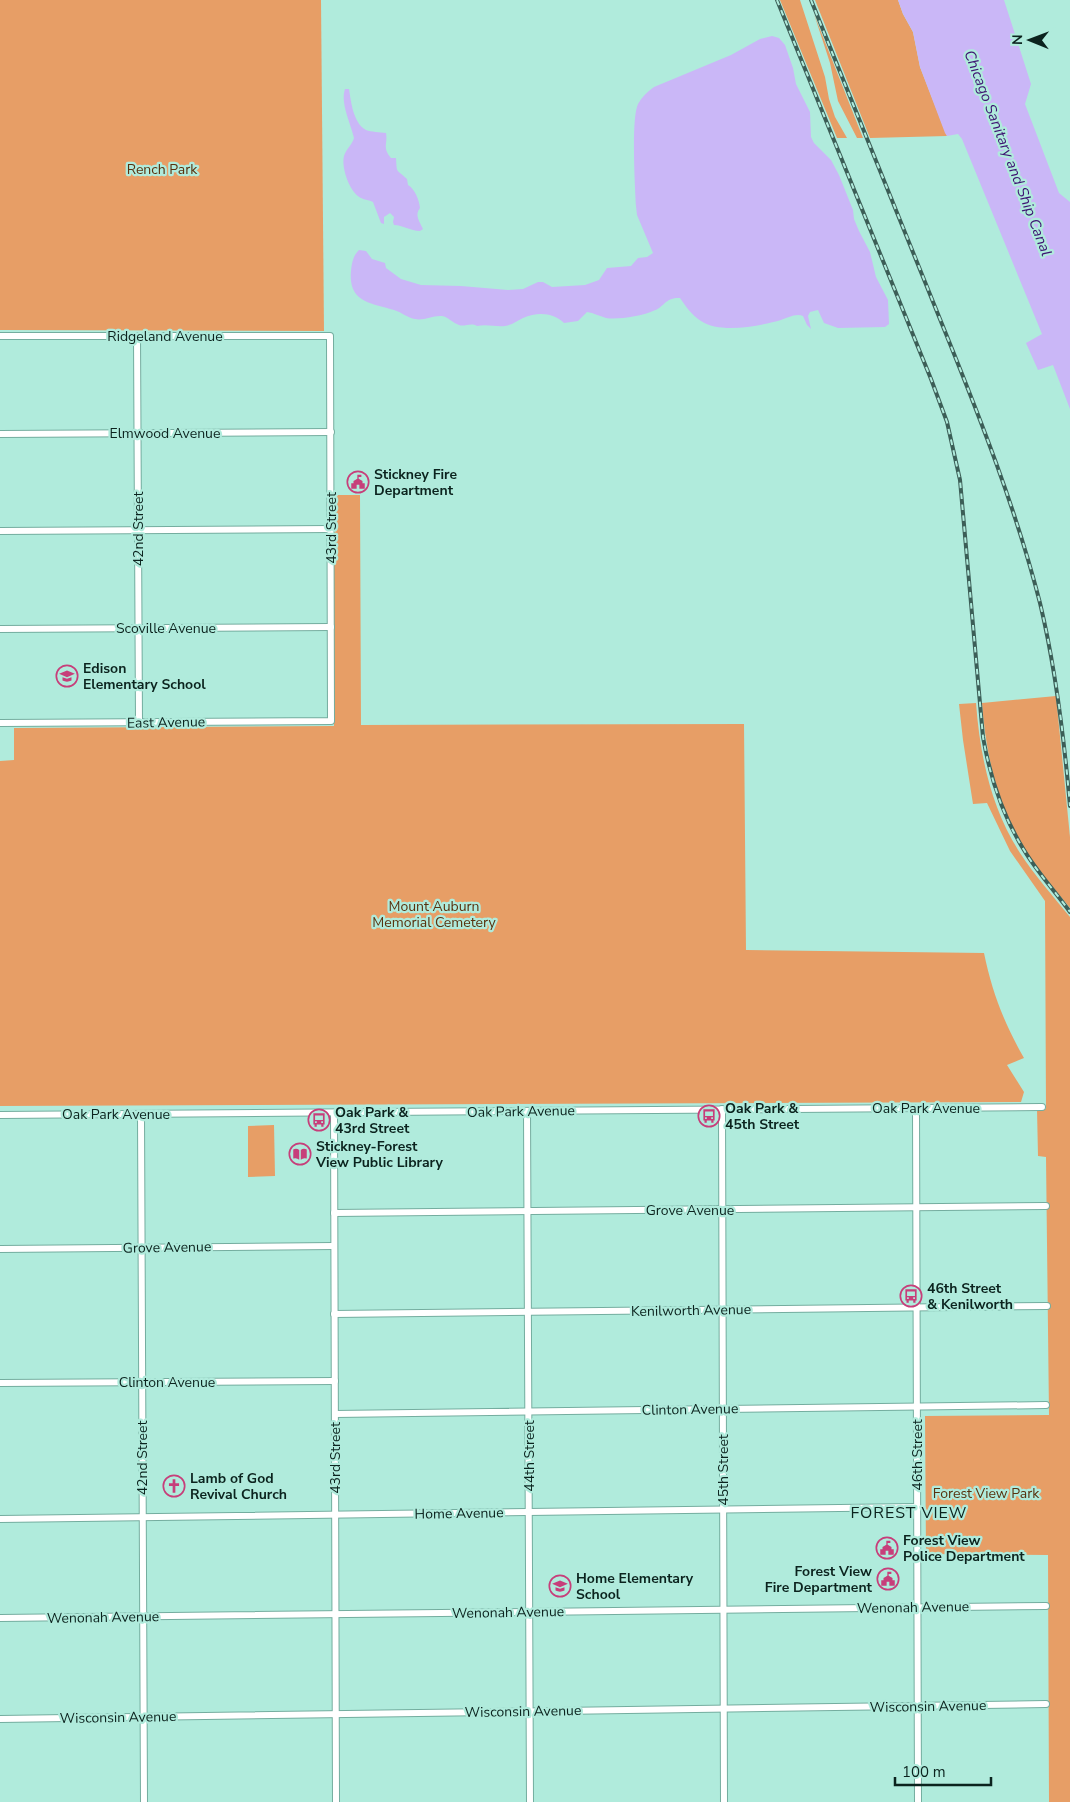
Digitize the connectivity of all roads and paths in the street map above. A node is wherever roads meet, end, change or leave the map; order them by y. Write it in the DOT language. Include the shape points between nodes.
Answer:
graph roads {
  1 [pos="0,336"];
  2 [pos="137,336"];
  3 [pos="330,336"];
  4 [pos="330,432"];
  5 [pos="137,433"];
  6 [pos="0,434"];
  7 [pos="331,529"];
  8 [pos="138,530"];
  9 [pos="0,531"];
  10 [pos="331,627"];
  11 [pos="138,628"];
  12 [pos="0,630"];
  13 [pos="331,721"];
  14 [pos="139,722"];
  15 [pos="0,723"];
  16 [pos="1042,1107"];
  17 [pos="916,1108"];
  18 [pos="722,1109"];
  19 [pos="527,1111"];
  20 [pos="334,1113"];
  21 [pos="140,1114"];
  22 [pos="0,1116"];
  23 [pos="1046,1206"];
  24 [pos="917,1208"];
  25 [pos="722,1210"];
  26 [pos="528,1211"];
  27 [pos="334,1213"];
  28 [pos="334,1246"];
  29 [pos="141,1248"];
  30 [pos="0,1249"];
  31 [pos="1047,1306"];
  32 [pos="917,1307"];
  33 [pos="722,1309"];
  34 [pos="528,1312"];
  35 [pos="334,1314"];
  36 [pos="335,1381"];
  37 [pos="142,1382"];
  38 [pos="0,1383"];
  39 [pos="1046,1405"];
  40 [pos="917,1407"];
  41 [pos="722,1409"];
  42 [pos="529,1411"];
  43 [pos="335,1414"];
  44 [pos="917,1507"];
  45 [pos="723,1509"];
  46 [pos="529,1512"];
  47 [pos="335,1514"];
  48 [pos="142,1517"];
  49 [pos="0,1518"];
  50 [pos="1046,1606"];
  51 [pos="918,1607"];
  52 [pos="723,1609"];
  53 [pos="530,1612"];
  54 [pos="336,1614"];
  55 [pos="143,1616"];
  56 [pos="0,1618"];
  57 [pos="1046,1704"];
  58 [pos="918,1706"];
  59 [pos="723,1709"];
  60 [pos="530,1711"];
  61 [pos="336,1714"];
  62 [pos="144,1717"];
  63 [pos="0,1719"];
  64 [pos="144,1802"];
  65 [pos="336,1802"];
  66 [pos="530,1802"];
  67 [pos="724,1802"];
  68 [pos="918,1802"];
  1 -- 2 [label="street, Ridgeland Avenue"];
  2 -- 3 [label="street, Ridgeland Avenue"];
  2 -- 5 [label="street, 42nd Street"];
  3 -- 4 [label="street, 43rd Street"];
  4 -- 5 [label="street, Elmwood Avenue"];
  4 -- 7 [label="street, 43rd Street"];
  5 -- 6 [label="street, Elmwood Avenue"];
  5 -- 8 [label="street, 42nd Street"];
  7 -- 8 [label="street"];
  7 -- 10 [label="street, 43rd Street"];
  8 -- 9 [label="street"];
  8 -- 11 [label="street, 42nd Street"];
  10 -- 11 [label="street, Scoville Avenue"];
  10 -- 13 [label="street, 43rd Street"];
  11 -- 12 [label="street, Scoville Avenue"];
  11 -- 14 [label="street, 42nd Street"];
  13 -- 14 [label="street, East Avenue"];
  14 -- 15 [label="street, East Avenue"];
  16 -- 17 [label="street, Oak Park Avenue"];
  17 -- 18 [label="street, Oak Park Avenue"];
  17 -- 24 [label="street, 46th Street"];
  18 -- 19 [label="street, Oak Park Avenue"];
  18 -- 25 [label="street, 45th Street"];
  19 -- 20 [label="street, Oak Park Avenue"];
  19 -- 26 [label="street, 44th Street"];
  20 -- 21 [label="street, Oak Park Avenue"];
  20 -- 27 [label="street, 43rd Street"];
  21 -- 22 [label="street, Oak Park Avenue"];
  21 -- 29 [label="street, 42nd Street"];
  23 -- 24 [label="street, Grove Avenue"];
  24 -- 25 [label="street, Grove Avenue"];
  24 -- 32 [label="street, 46th Street"];
  25 -- 26 [label="street, Grove Avenue"];
  25 -- 33 [label="street, 45th Street"];
  26 -- 27 [label="street, Grove Avenue"];
  26 -- 34 [label="street, 44th Street"];
  27 -- 28 [label="street, 43rd Street"];
  28 -- 29 [label="street, Grove Avenue"];
  28 -- 35 [label="street, 43rd Street"];
  29 -- 30 [label="street, Grove Avenue"];
  29 -- 37 [label="street, 42nd Street"];
  31 -- 32 [label="street, Kenilworth Avenue"];
  32 -- 33 [label="street, Kenilworth Avenue"];
  32 -- 40 [label="street, 46th Street"];
  33 -- 34 [label="street, Kenilworth Avenue"];
  33 -- 41 [label="street, 45th Street"];
  34 -- 35 [label="street, Kenilworth Avenue"];
  34 -- 42 [label="street, 44th Street"];
  35 -- 36 [label="street, 43rd Street"];
  36 -- 37 [label="street, Clinton Avenue"];
  36 -- 43 [label="street, 43rd Street"];
  37 -- 38 [label="street, Clinton Avenue"];
  37 -- 48 [label="street, 42nd Street"];
  39 -- 40 [label="street, Clinton Avenue"];
  40 -- 41 [label="street, Clinton Avenue"];
  40 -- 44 [label="street, 46th Street"];
  41 -- 42 [label="street, Clinton Avenue"];
  41 -- 45 [label="street, 45th Street"];
  42 -- 43 [label="street, Clinton Avenue"];
  42 -- 46 [label="street, 44th Street"];
  43 -- 47 [label="street, 43rd Street"];
  44 -- 45 [label="street, Home Avenue"];
  44 -- 51 [label="street, 46th Street"];
  45 -- 46 [label="street, Home Avenue"];
  45 -- 52 [label="street, 45th Street"];
  46 -- 47 [label="street, Home Avenue"];
  46 -- 53 [label="street, 44th Street"];
  47 -- 48 [label="street, Home Avenue"];
  47 -- 54 [label="street, 43rd Street"];
  48 -- 49 [label="street, Home Avenue"];
  48 -- 55 [label="street, 42nd Street"];
  50 -- 51 [label="street, Wenonah Avenue"];
  51 -- 52 [label="street, Wenonah Avenue"];
  51 -- 58 [label="street, 46th Street"];
  52 -- 53 [label="street, Wenonah Avenue"];
  52 -- 59 [label="street, 45th Street"];
  53 -- 54 [label="street, Wenonah Avenue"];
  53 -- 60 [label="street, 44th Street"];
  54 -- 55 [label="street, Wenonah Avenue"];
  54 -- 61 [label="street, 43rd Street"];
  55 -- 56 [label="street, Wenonah Avenue"];
  55 -- 62 [label="street, 42nd Street"];
  57 -- 58 [label="street, Wisconsin Avenue"];
  58 -- 59 [label="street, Wisconsin Avenue"];
  58 -- 68 [label="street, 46th Street"];
  59 -- 60 [label="street, Wisconsin Avenue"];
  59 -- 67 [label="street, 45th Street"];
  60 -- 61 [label="street, Wisconsin Avenue"];
  60 -- 66 [label="street, 44th Street"];
  61 -- 62 [label="street, Wisconsin Avenue"];
  61 -- 65 [label="street, 43rd Street"];
  62 -- 63 [label="street, Wisconsin Avenue"];
  62 -- 64 [label="street, 42nd Street"];
}
